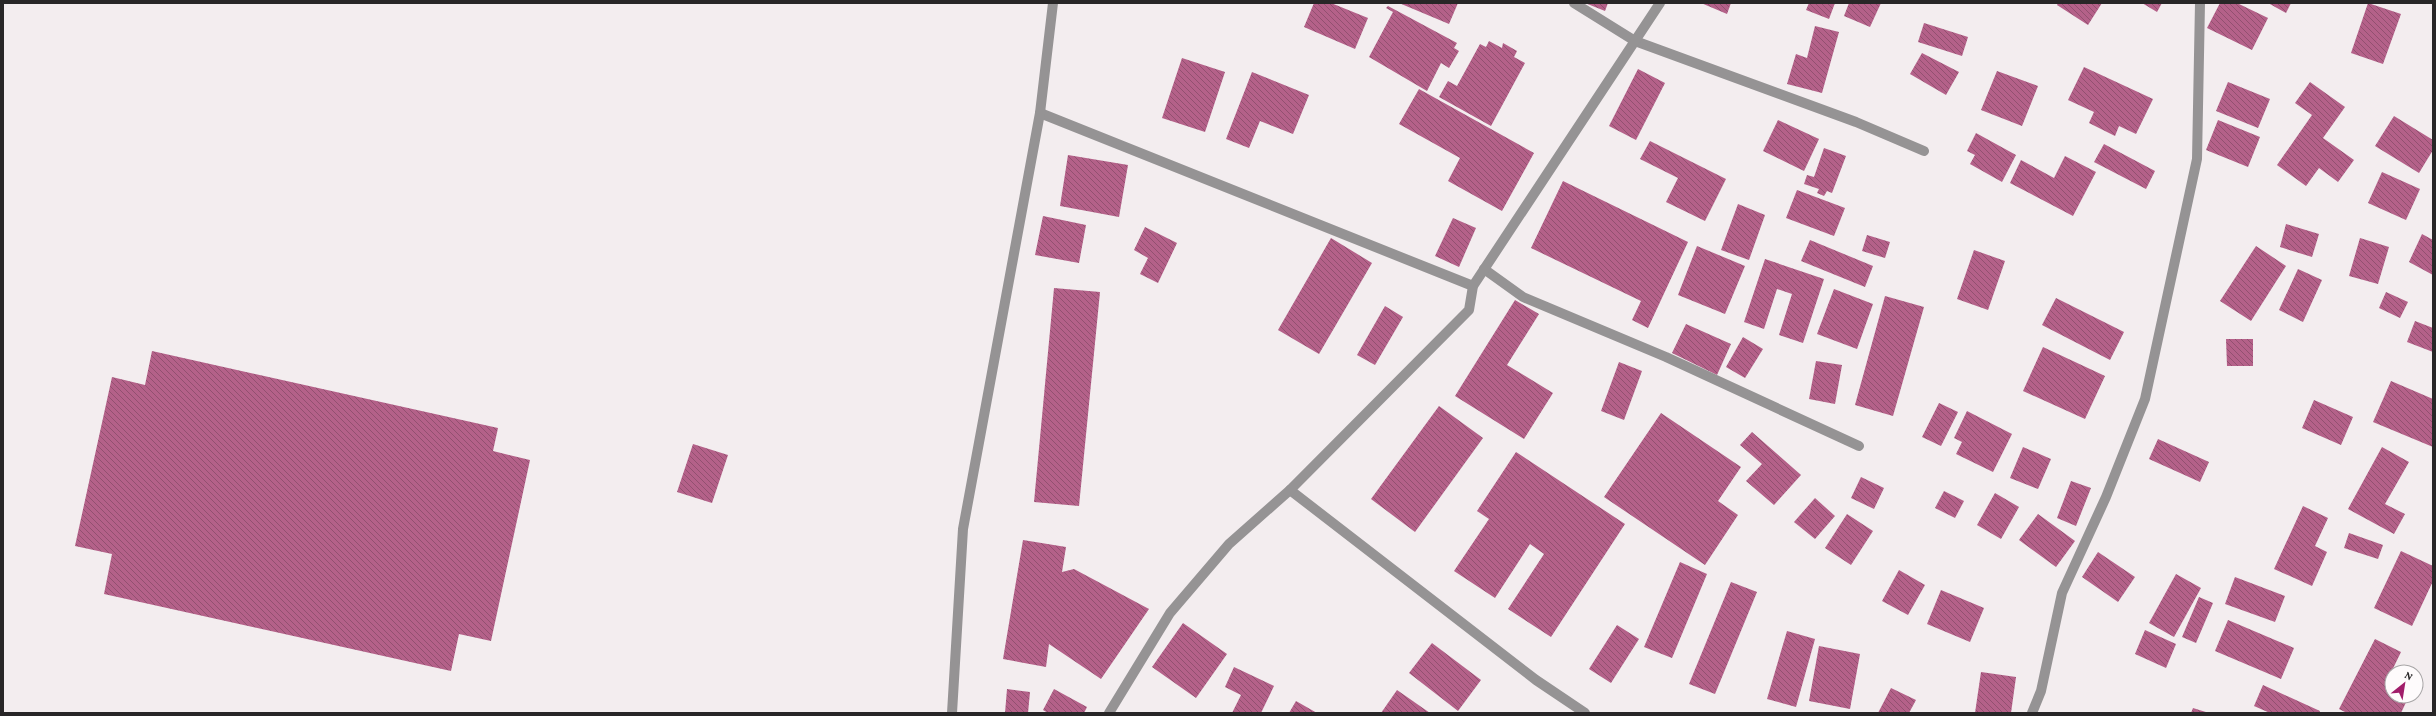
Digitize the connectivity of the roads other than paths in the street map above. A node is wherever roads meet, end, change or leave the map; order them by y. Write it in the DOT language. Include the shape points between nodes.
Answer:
graph roads {
  1 [pos="1053,3"];
  2 [pos="1574,3"];
  3 [pos="1660,3"];
  4 [pos="2200,3"];
  5 [pos="1635,41"];
  6 [pos="1040,113"];
  7 [pos="1924,151"];
  8 [pos="1484,269"];
  9 [pos="1473,286"];
  10 [pos="1859,446"];
  11 [pos="1290,490"];
  12 [pos="952,713"];
  13 [pos="1109,713"];
  14 [pos="1585,713"];
  15 [pos="2032,713"];
  1 -- 6 [label="street"];
  2 -- 5 [label="street"];
  3 -- 5 [label="street"];
  4 -- 15 [label="street" via="2197,159 2145,399 2106,497 2062,593 2041,691"];
  5 -- 7 [label="street" via="1856,122"];
  5 -- 8 [label="street"];
  6 -- 9 [label="street"];
  6 -- 12 [label="street" via="963,529"];
  8 -- 9 [label="street"];
  8 -- 10 [label="street" via="1523,296 1666,357"];
  9 -- 11 [label="street" via="1469,310"];
  11 -- 13 [label="street" via="1229,544 1170,612"];
  11 -- 14 [label="street" via="1536,680"];
}
